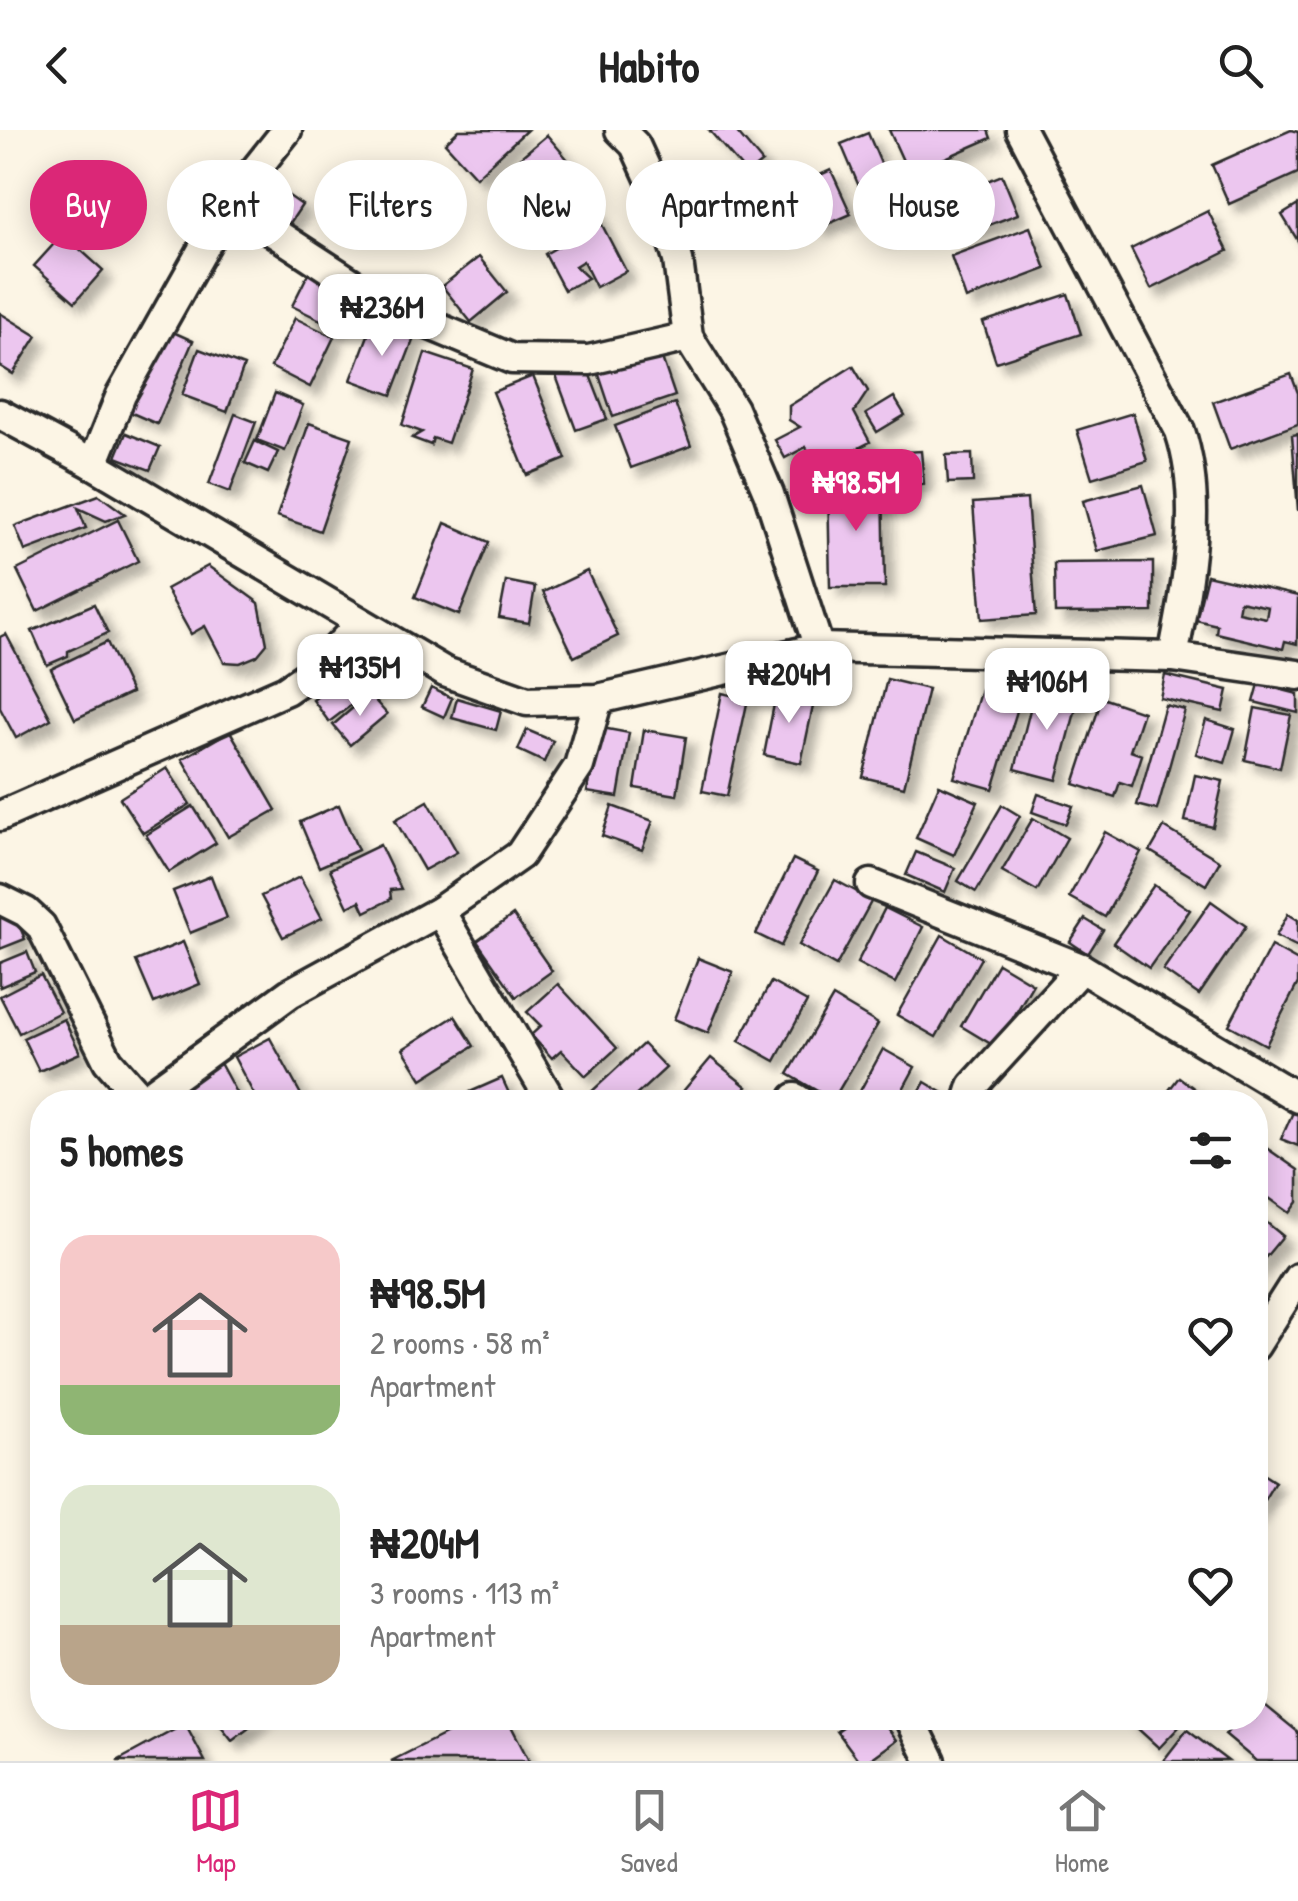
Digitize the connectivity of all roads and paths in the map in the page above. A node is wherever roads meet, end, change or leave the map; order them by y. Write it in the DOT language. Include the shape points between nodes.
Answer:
graph roads {
  1 [pos="286,130"];
  2 [pos="620,130"];
  3 [pos="1021,130"];
  4 [pos="263,160"];
  5 [pos="294,245"];
  6 [pos="203,250"];
  7 [pos="688,337"];
  8 [pos="0,414"];
  9 [pos="93,464"];
  10 [pos="360,624"];
  11 [pos="819,648"];
  12 [pos="1173,657"];
  13 [pos="1298,675"];
  14 [pos="598,699"];
  15 [pos="0,816"];
  16 [pos="871,884"];
  17 [pos="0,899"];
  18 [pos="440,911"];
  19 [pos="1081,968"];
  20 [pos="134,1090"];
  21 [pos="159,1090"];
  22 [pos="545,1090"];
  23 [pos="972,1090"];
  24 [pos="1298,1098"];
  25 [pos="1298,1278"];
  26 [pos="1268,1325"];
  27 [pos="916,1730"];
  28 [pos="931,1761"];
  1 -- 4 [label="street"];
  2 -- 7 [label="street" via="635,145 660,200 678,260"];
  3 -- 12 [label="street" via="1180,431 1190,462 1186,592"];
  5 -- 7 [label="street" via="390,308 512,359 590,360"];
  6 -- 9 [label="street" via="120,394"];
  7 -- 11 [label="street" via="733,409 769,494"];
  8 -- 9 [label="street"];
  9 -- 10 [label="street"];
  10 -- 14 [label="street" via="445,672 527,701"];
  10 -- 15 [label="street" via="286,690"];
  11 -- 12 [label="street"];
  11 -- 14 [label="street"];
  12 -- 13 [label="street"];
  14 -- 18 [label="street" via="579,766 520,855"];
  16 -- 19 [label="street"];
  17 -- 20 [label="street" via="41,926 108,1061"];
  18 -- 21 [label="street" via="290,992"];
  18 -- 22 [label="street"];
  19 -- 23 [label="street"];
  19 -- 24 [label="street"];
  25 -- 26 [label="street"];
  27 -- 28 [label="street"];
}
